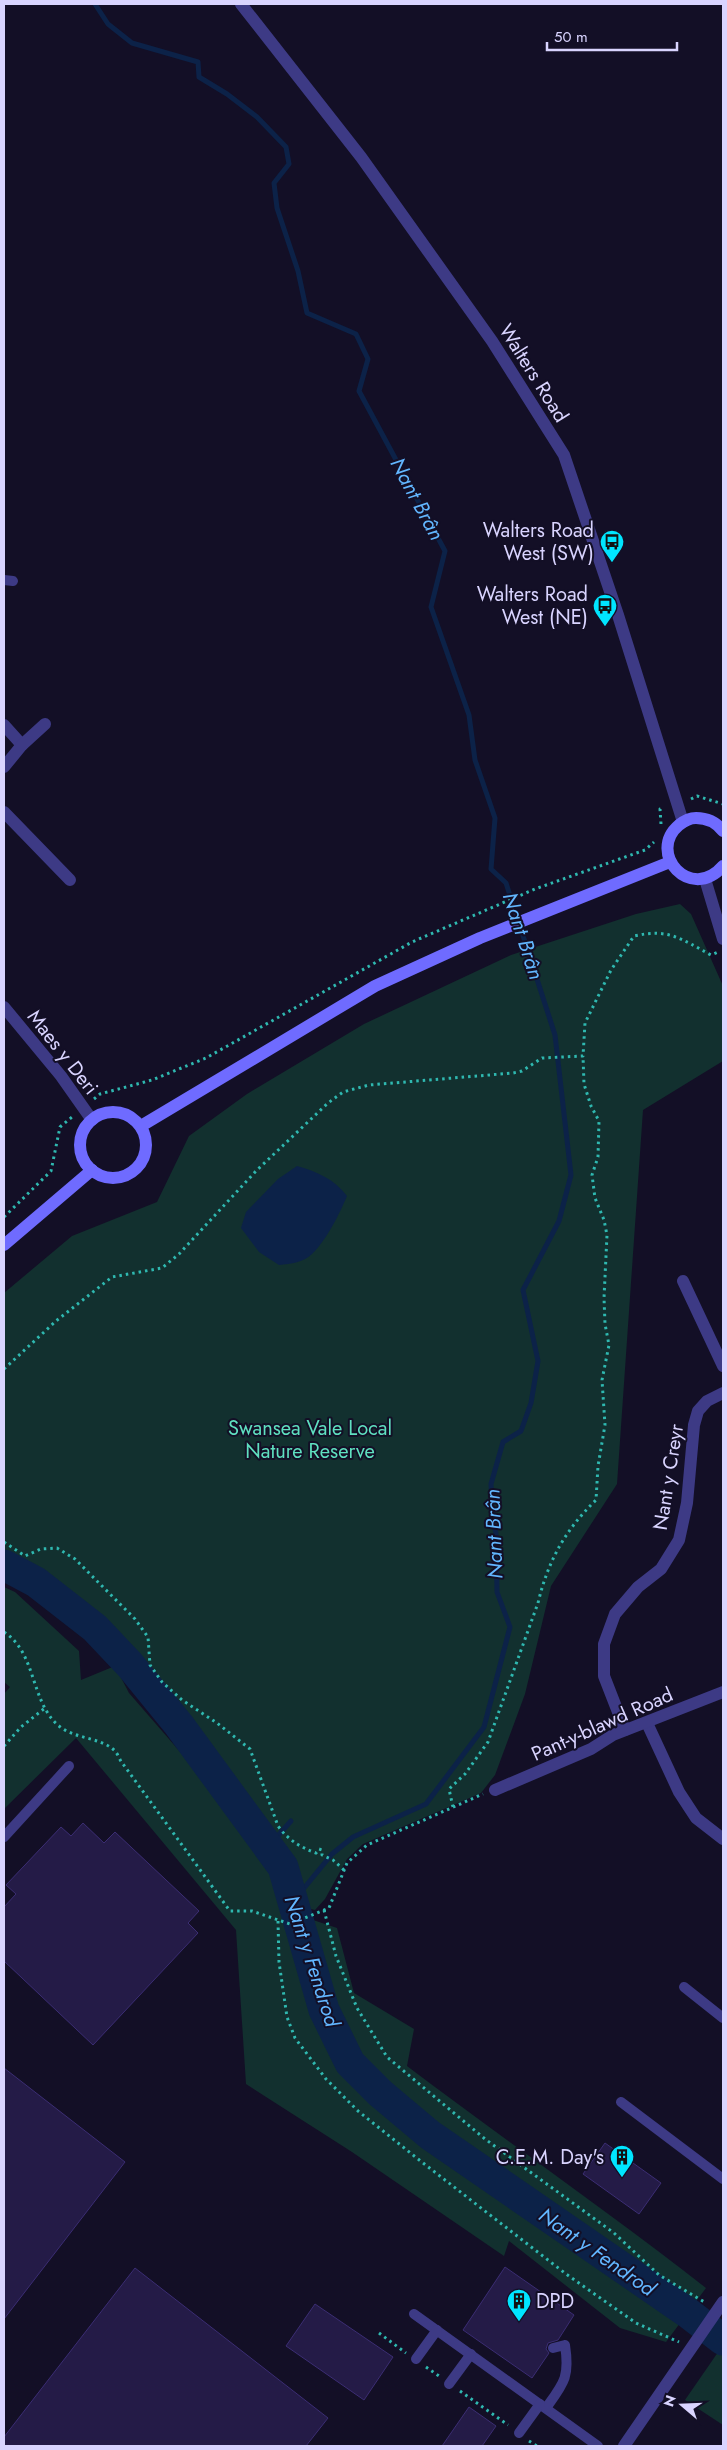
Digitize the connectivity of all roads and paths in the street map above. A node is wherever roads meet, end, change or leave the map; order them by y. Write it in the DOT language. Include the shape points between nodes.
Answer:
graph roads {
  1 [pos="241,4"];
  2 [pos="45,724"];
  3 [pos="4,726"];
  4 [pos="22,745"];
  5 [pos="4,767"];
  6 [pos="4,812"];
  7 [pos="683,822"];
  8 [pos="723,831"];
  9 [pos="670,862"];
  10 [pos="723,866"];
  11 [pos="705,879"];
  12 [pos="70,880"];
  13 [pos="723,939"];
  14 [pos="723,950"];
  15 [pos="4,1007"];
  16 [pos="583,1056"];
  17 [pos="92,1120"];
  18 [pos="140,1126"];
  19 [pos="92,1170"];
  20 [pos="4,1246"];
  21 [pos="683,1281"];
  22 [pos="723,1366"];
  23 [pos="4,1369"];
  24 [pos="723,1393"];
  25 [pos="4,1542"];
  26 [pos="4,1632"];
  27 [pos="723,1692"];
  28 [pos="45,1708"];
  29 [pos="646,1723"];
  30 [pos="624,1730"];
  31 [pos="4,1746"];
  32 [pos="69,1766"];
  33 [pos="495,1790"];
  34 [pos="453,1807"];
  35 [pos="4,1837"];
  36 [pos="723,1839"];
  37 [pos="344,1870"];
  38 [pos="324,1910"];
  39 [pos="278,1921"];
  40 [pos="684,1987"];
  41 [pos="723,2018"];
  42 [pos="621,2102"];
  43 [pos="723,2179"];
  44 [pos="719,2309"];
  45 [pos="414,2314"];
  46 [pos="437,2330"];
  47 [pos="553,2348"];
  48 [pos="691,2349"];
  49 [pos="471,2354"];
  50 [pos="416,2360"];
  51 [pos="450,2384"];
  52 [pos="543,2406"];
  53 [pos="519,2433"];
  54 [pos="598,2446"];
  55 [pos="624,2446"];
  1 -- 7 [label="street, Walters Road" via="361,157 492,341 564,456"];
  2 -- 4 [label="street"];
  3 -- 4 [label="street"];
  4 -- 5 [label="street"];
  6 -- 12 [label="street"];
  7 -- 8 [label="main road" via="704,818"];
  7 -- 9 [label="main road" via="668,839"];
  9 -- 11 [label="main road" via="684,877"];
  9 -- 18 [label="main road" via="480,938 375,986"];
  10 -- 11 [label="main road"];
  11 -- 13 [label="street"];
  14 -- 16 [label="path" via="711,955 671,933 649,932 634,936 611,970 585,1023"];
  15 -- 17 [label="street, Maes y Deri" via="61,1076"];
  16 -- 23 [label="path" via="542,1058 513,1073 370,1085 343,1092 256,1171 162,1268 112,1278 56,1321"];
  16 -- 34 [label="path" via="584,1084 599,1120 598,1157 592,1174 595,1198 607,1235 604,1324 608,1345 602,1380 605,1425 596,1500 570,1527 543,1581 488,1742 465,1774 448,1789"];
  17 -- 18 [label="main road" via="117,1112 134,1119"];
  17 -- 19 [label="main road" via="80,1145"];
  18 -- 19 [label="main road" via="146,1137 146,1149 136,1170 114,1178"];
  19 -- 20 [label="main road"];
  21 -- 22 [label="street"];
  24 -- 30 [label="street, Nant y Creyr" via="707,1401 698,1411 679,1540 660,1569 638,1586 615,1614 604,1644 604,1676"];
  25 -- 37 [label="path" via="25,1556 41,1548 56,1548 75,1559 140,1625 148,1637 150,1665 162,1682 250,1749 283,1833 308,1850 322,1850 322,1855"];
  26 -- 28 [label="path" via="14,1638"];
  27 -- 29 [label="street, Pant-y-blawd Road"];
  28 -- 31 [label="path" via="21,1726"];
  28 -- 39 [label="path" via="60,1726 115,1751 230,1911 252,1911"];
  29 -- 30 [label="street, Pant-y-blawd Road"];
  29 -- 36 [label="street" via="679,1792 696,1818"];
  30 -- 33 [label="street, Pant-y-blawd Road" via="591,1749"];
  32 -- 35 [label="lane"];
  33 -- 34 [label="path"];
  34 -- 37 [label="path" via="367,1845 347,1863"];
  37 -- 38 [label="path" via="330,1908"];
  38 -- 39 [label="path" via="290,1924"];
  38 -- 44 [label="path" via="336,1956 357,2008 387,2057 485,2140 614,2233 659,2275"];
  39 -- 48 [label="path" via="279,1962 287,2017 295,2038 326,2079 358,2111 566,2274 636,2322"];
  40 -- 41 [label="lane"];
  42 -- 43 [label="lane"];
  44 -- 48 [label="street"];
  45 -- 46 [label="lane"];
  46 -- 49 [label="lane"];
  46 -- 50 [label="lane"];
  47 -- 52 [label="lane" via="565,2345 568,2365 563,2384"];
  48 -- 55 [label="street"];
  49 -- 51 [label="lane"];
  49 -- 52 [label="lane"];
  52 -- 53 [label="lane"];
  52 -- 54 [label="lane"];
}
